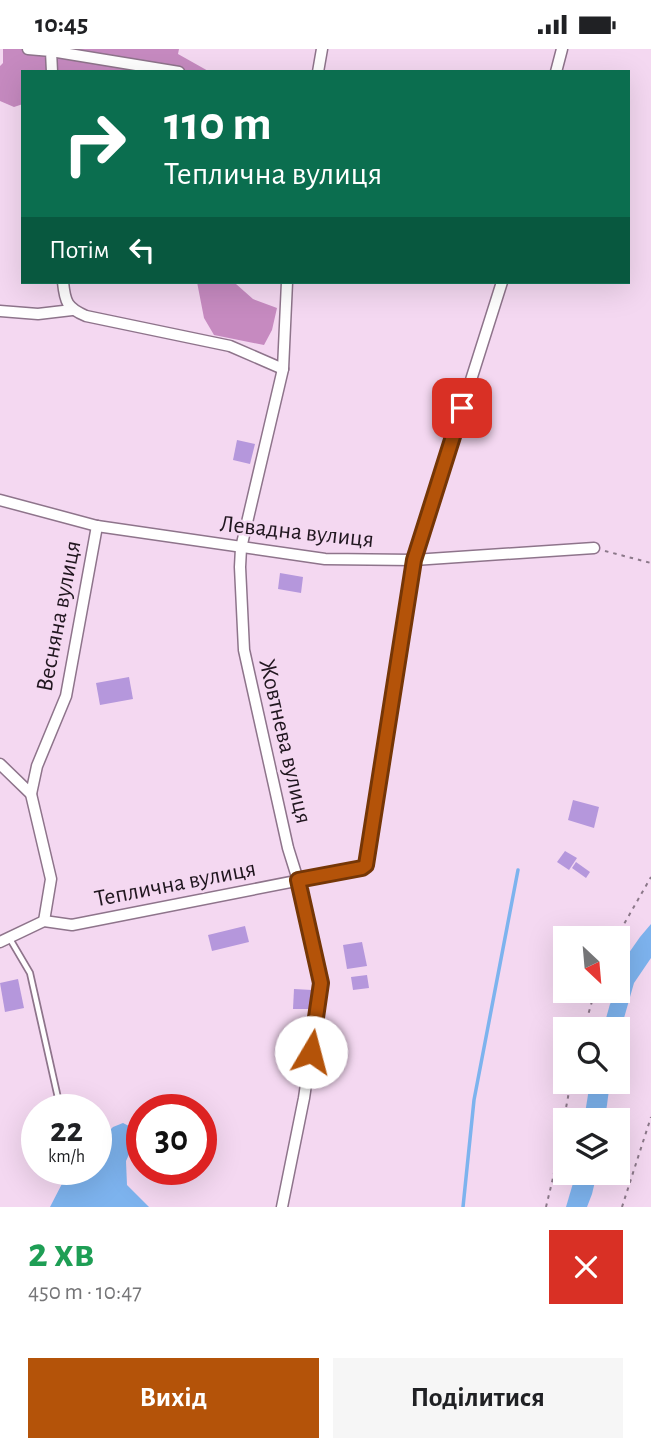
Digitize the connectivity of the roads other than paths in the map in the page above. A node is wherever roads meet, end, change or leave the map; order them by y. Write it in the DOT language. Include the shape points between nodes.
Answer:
graph roads {
  1 [pos="28,49"];
  2 [pos="322,49"];
  3 [pos="562,49"];
  4 [pos="51,50"];
  5 [pos="52,70"];
  6 [pos="167,70"];
  7 [pos="318,70"];
  8 [pos="557,70"];
  9 [pos="63,284"];
  10 [pos="287,284"];
  11 [pos="501,284"];
  12 [pos="72,310"];
  13 [pos="0,311"];
  14 [pos="283,369"];
  15 [pos="0,500"];
  16 [pos="97,526"];
  17 [pos="241,548"];
  18 [pos="594,548"];
  19 [pos="414,560"];
  20 [pos="0,764"];
  21 [pos="31,794"];
  22 [pos="298,880"];
  23 [pos="44,921"];
  24 [pos="5,940"];
  25 [pos="57,1094"];
  26 [pos="282,1207"];
  1 -- 4 [label="street"];
  2 -- 7 [label="street"];
  3 -- 8 [label="street"];
  4 -- 5 [label="street"];
  4 -- 6 [label="street"];
  9 -- 12 [label="street"];
  10 -- 14 [label="street, Жовтнева вулиця"];
  11 -- 19 [label="street"];
  12 -- 13 [label="street" via="38,314"];
  12 -- 14 [label="street" via="230,346"];
  14 -- 17 [label="street, Жовтнева вулиця"];
  15 -- 16 [label="street, Левадна вулиця"];
  16 -- 17 [label="street, Левадна вулиця"];
  16 -- 21 [label="street, Весняна вулиця" via="66,697 37,766"];
  17 -- 19 [label="street, Левадна вулиця" via="325,559"];
  17 -- 22 [label="street, Жовтнева вулиця" via="244,650"];
  18 -- 19 [label="street, Левадна вулиця"];
  19 -- 22 [label="street, Теплична вулиця" via="368,860 362,868"];
  20 -- 21 [label="street"];
  21 -- 23 [label="street, Весняна вулиця" via="51,879"];
  22 -- 23 [label="street, Теплична вулиця" via="72,925"];
  22 -- 26 [label="street, Жовтнева вулиця" via="321,983"];
  23 -- 24 [label="street"];
  24 -- 25 [label="lane" via="30,973"];
}
